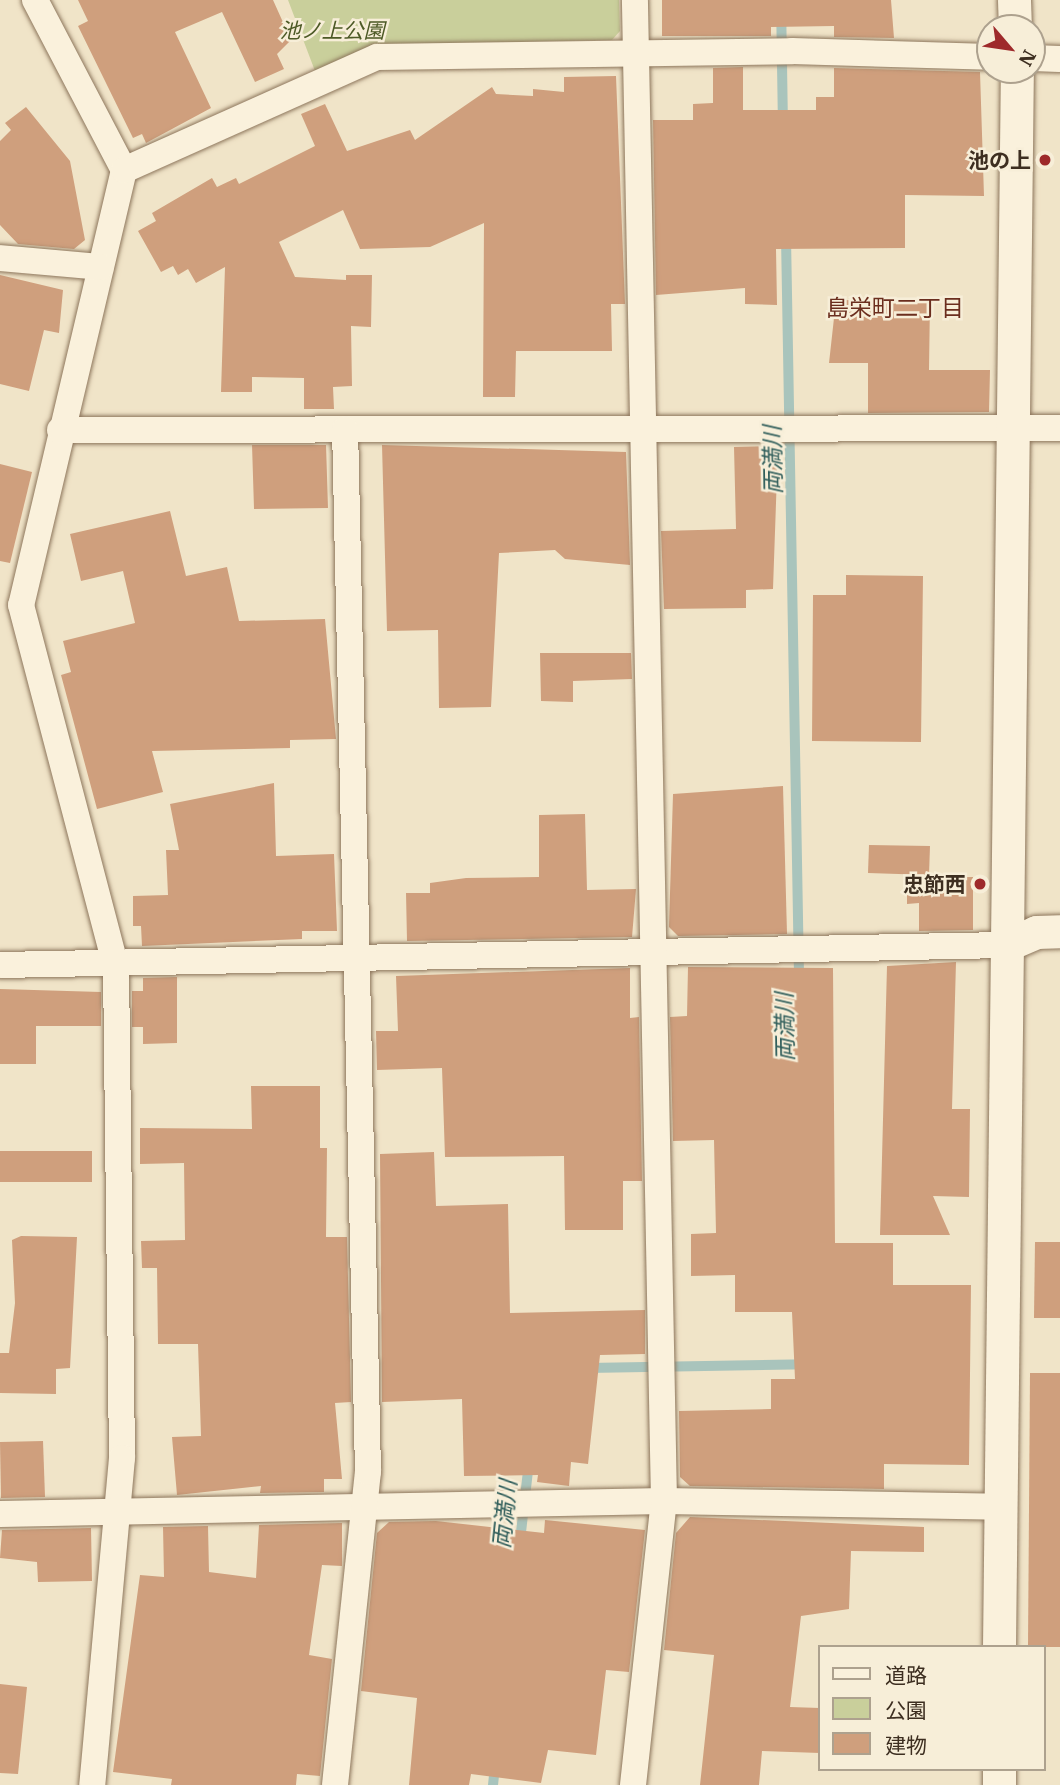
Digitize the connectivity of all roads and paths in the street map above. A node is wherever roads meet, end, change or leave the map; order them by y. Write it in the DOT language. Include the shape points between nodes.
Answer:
graph roads {
  1 [pos="34,0"];
  2 [pos="635,0"];
  3 [pos="636,55"];
  4 [pos="976,57"];
  5 [pos="1017,84"];
  6 [pos="124,170"];
  7 [pos="0,258"];
  8 [pos="101,267"];
  9 [pos="645,427"];
  10 [pos="1016,427"];
  11 [pos="1060,428"];
  12 [pos="345,429"];
  13 [pos="60,430"];
  14 [pos="1060,931"];
  15 [pos="1006,945"];
  16 [pos="656,953"];
  17 [pos="358,959"];
  18 [pos="0,965"];
  19 [pos="116,965"];
  20 [pos="664,1501"];
  21 [pos="367,1506"];
  22 [pos="1000,1507"];
  23 [pos="119,1511"];
  24 [pos="0,1514"];
  25 [pos="999,1645"];
  26 [pos="92,1785"];
  27 [pos="335,1785"];
  28 [pos="633,1785"];
  1 -- 6 [label="street"];
  2 -- 3 [label="street"];
  3 -- 4 [label="street" via="782,52"];
  3 -- 6 [label="street" via="377,57"];
  3 -- 9 [label="street"];
  5 -- 10 [label="street"];
  6 -- 8 [label="street"];
  7 -- 8 [label="street"];
  8 -- 13 [label="street"];
  9 -- 10 [label="street"];
  9 -- 12 [label="street"];
  9 -- 16 [label="street"];
  10 -- 11 [label="street"];
  10 -- 15 [label="street"];
  12 -- 13 [label="street"];
  12 -- 17 [label="street"];
  13 -- 19 [label="street" via="21,605"];
  14 -- 15 [label="street" via="1036,932"];
  15 -- 16 [label="street"];
  15 -- 22 [label="street"];
  16 -- 17 [label="street"];
  16 -- 20 [label="street"];
  17 -- 19 [label="street"];
  17 -- 21 [label="street"];
  18 -- 19 [label="street"];
  19 -- 23 [label="street"];
  20 -- 21 [label="street"];
  20 -- 22 [label="street"];
  20 -- 28 [label="street"];
  21 -- 23 [label="street"];
  21 -- 27 [label="street"];
  22 -- 25 [label="street"];
  23 -- 24 [label="street"];
  23 -- 26 [label="street"];
}
